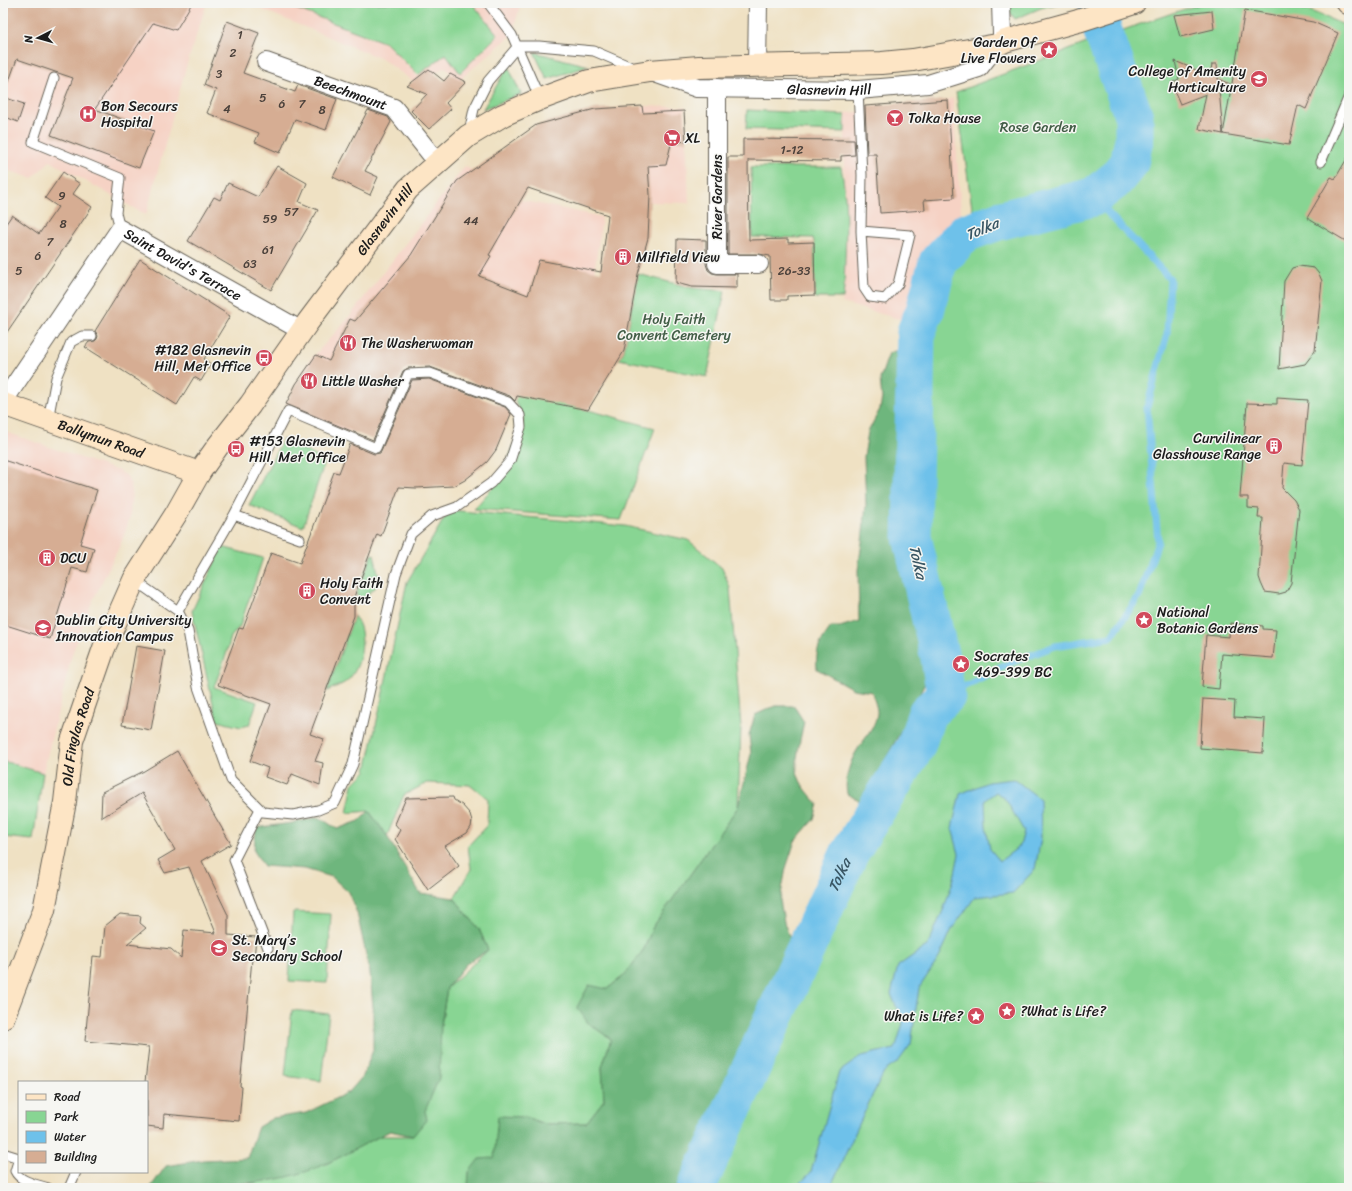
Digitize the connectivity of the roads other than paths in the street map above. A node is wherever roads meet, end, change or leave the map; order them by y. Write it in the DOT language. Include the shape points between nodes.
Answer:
graph roads {
  1 [pos="488,3"];
  2 [pos="758,3"];
  3 [pos="1001,3"];
  4 [pos="1134,3"];
  5 [pos="1001,43"];
  6 [pos="518,46"];
  7 [pos="266,62"];
  8 [pos="757,66"];
  9 [pos="647,72"];
  10 [pos="54,78"];
  11 [pos="717,88"];
  12 [pos="858,90"];
  13 [pos="1349,96"];
  14 [pos="540,99"];
  15 [pos="468,136"];
  16 [pos="437,162"];
  17 [pos="1321,162"];
  18 [pos="120,229"];
  19 [pos="862,230"];
  20 [pos="759,264"];
  21 [pos="302,331"];
  22 [pos="92,336"];
  23 [pos="3,403"];
  24 [pos="48,420"];
  25 [pos="199,473"];
  26 [pos="234,514"];
  27 [pos="300,539"];
  28 [pos="134,580"];
  29 [pos="178,611"];
  30 [pos="260,809"];
  31 [pos="268,948"];
  32 [pos="3,1018"];
  33 [pos="3,1153"];
  34 [pos="18,1158"];
  35 [pos="18,1161"];
  36 [pos="76,1173"];
  37 [pos="48,1188"];
  38 [pos="69,1188"];
  1 -- 6 [label="lane"];
  2 -- 8 [label="street"];
  3 -- 5 [label="street"];
  4 -- 5 [label="street, Glasnevin Hill"];
  5 -- 8 [label="street, Glasnevin Hill" via="913,60 882,63"];
  5 -- 12 [label="street, Glasnevin Hill" via="979,68 928,84"];
  6 -- 9 [label="lane" via="594,51"];
  6 -- 14 [label="lane"];
  6 -- 15 [label="lane" via="488,81 474,109"];
  7 -- 16 [label="street, Beechmount" via="394,108"];
  8 -- 9 [label="street, Glasnevin Hill" via="699,66"];
  9 -- 11 [label="street, Glasnevin Hill" via="697,88"];
  9 -- 14 [label="street, Glasnevin Hill" via="589,81"];
  10 -- 18 [label="lane" via="33,142 120,178 116,213"];
  11 -- 12 [label="street, Glasnevin Hill"];
  11 -- 20 [label="street, River Gardens" via="717,264"];
  12 -- 19 [label="lane"];
  13 -- 17 [label="lane"];
  14 -- 15 [label="street, Glasnevin Hill" via="503,115"];
  15 -- 16 [label="street, Glasnevin Hill"];
  16 -- 21 [label="street, Glasnevin Hill" via="408,189"];
  18 -- 21 [label="street, Saint David's Terrace"];
  18 -- 23 [label="street, Saint David's Terrace"];
  19 -- 19 [label="lane" via="864,288 870,297 885,299 898,284 910,235"];
  21 -- 25 [label="street, Glasnevin Hill"];
  22 -- 24 [label="lane" via="82,336 71,342 56,378"];
  23 -- 24 [label="street, Ballymun Road"];
  24 -- 25 [label="street, Ballymun Road"];
  25 -- 28 [label="street, Old Finglas Road"];
  26 -- 27 [label="lane"];
  26 -- 29 [label="lane"];
  26 -- 30 [label="lane" via="288,411 376,448 408,374 430,372 508,402 520,415 521,427 510,461 491,483 457,507 432,516 411,534 396,574 353,764 335,803 318,810 293,815 263,812"];
  28 -- 29 [label="lane"];
  28 -- 32 [label="street, Old Finglas Road" via="104,648 72,741 65,802 44,910"];
  29 -- 30 [label="lane" via="188,631 198,687 231,780"];
  30 -- 31 [label="lane" via="234,860"];
  33 -- 34 [label="lane"];
  35 -- 37 [label="lane" via="15,1171 17,1175"];
  36 -- 38 [label="lane"];
}
